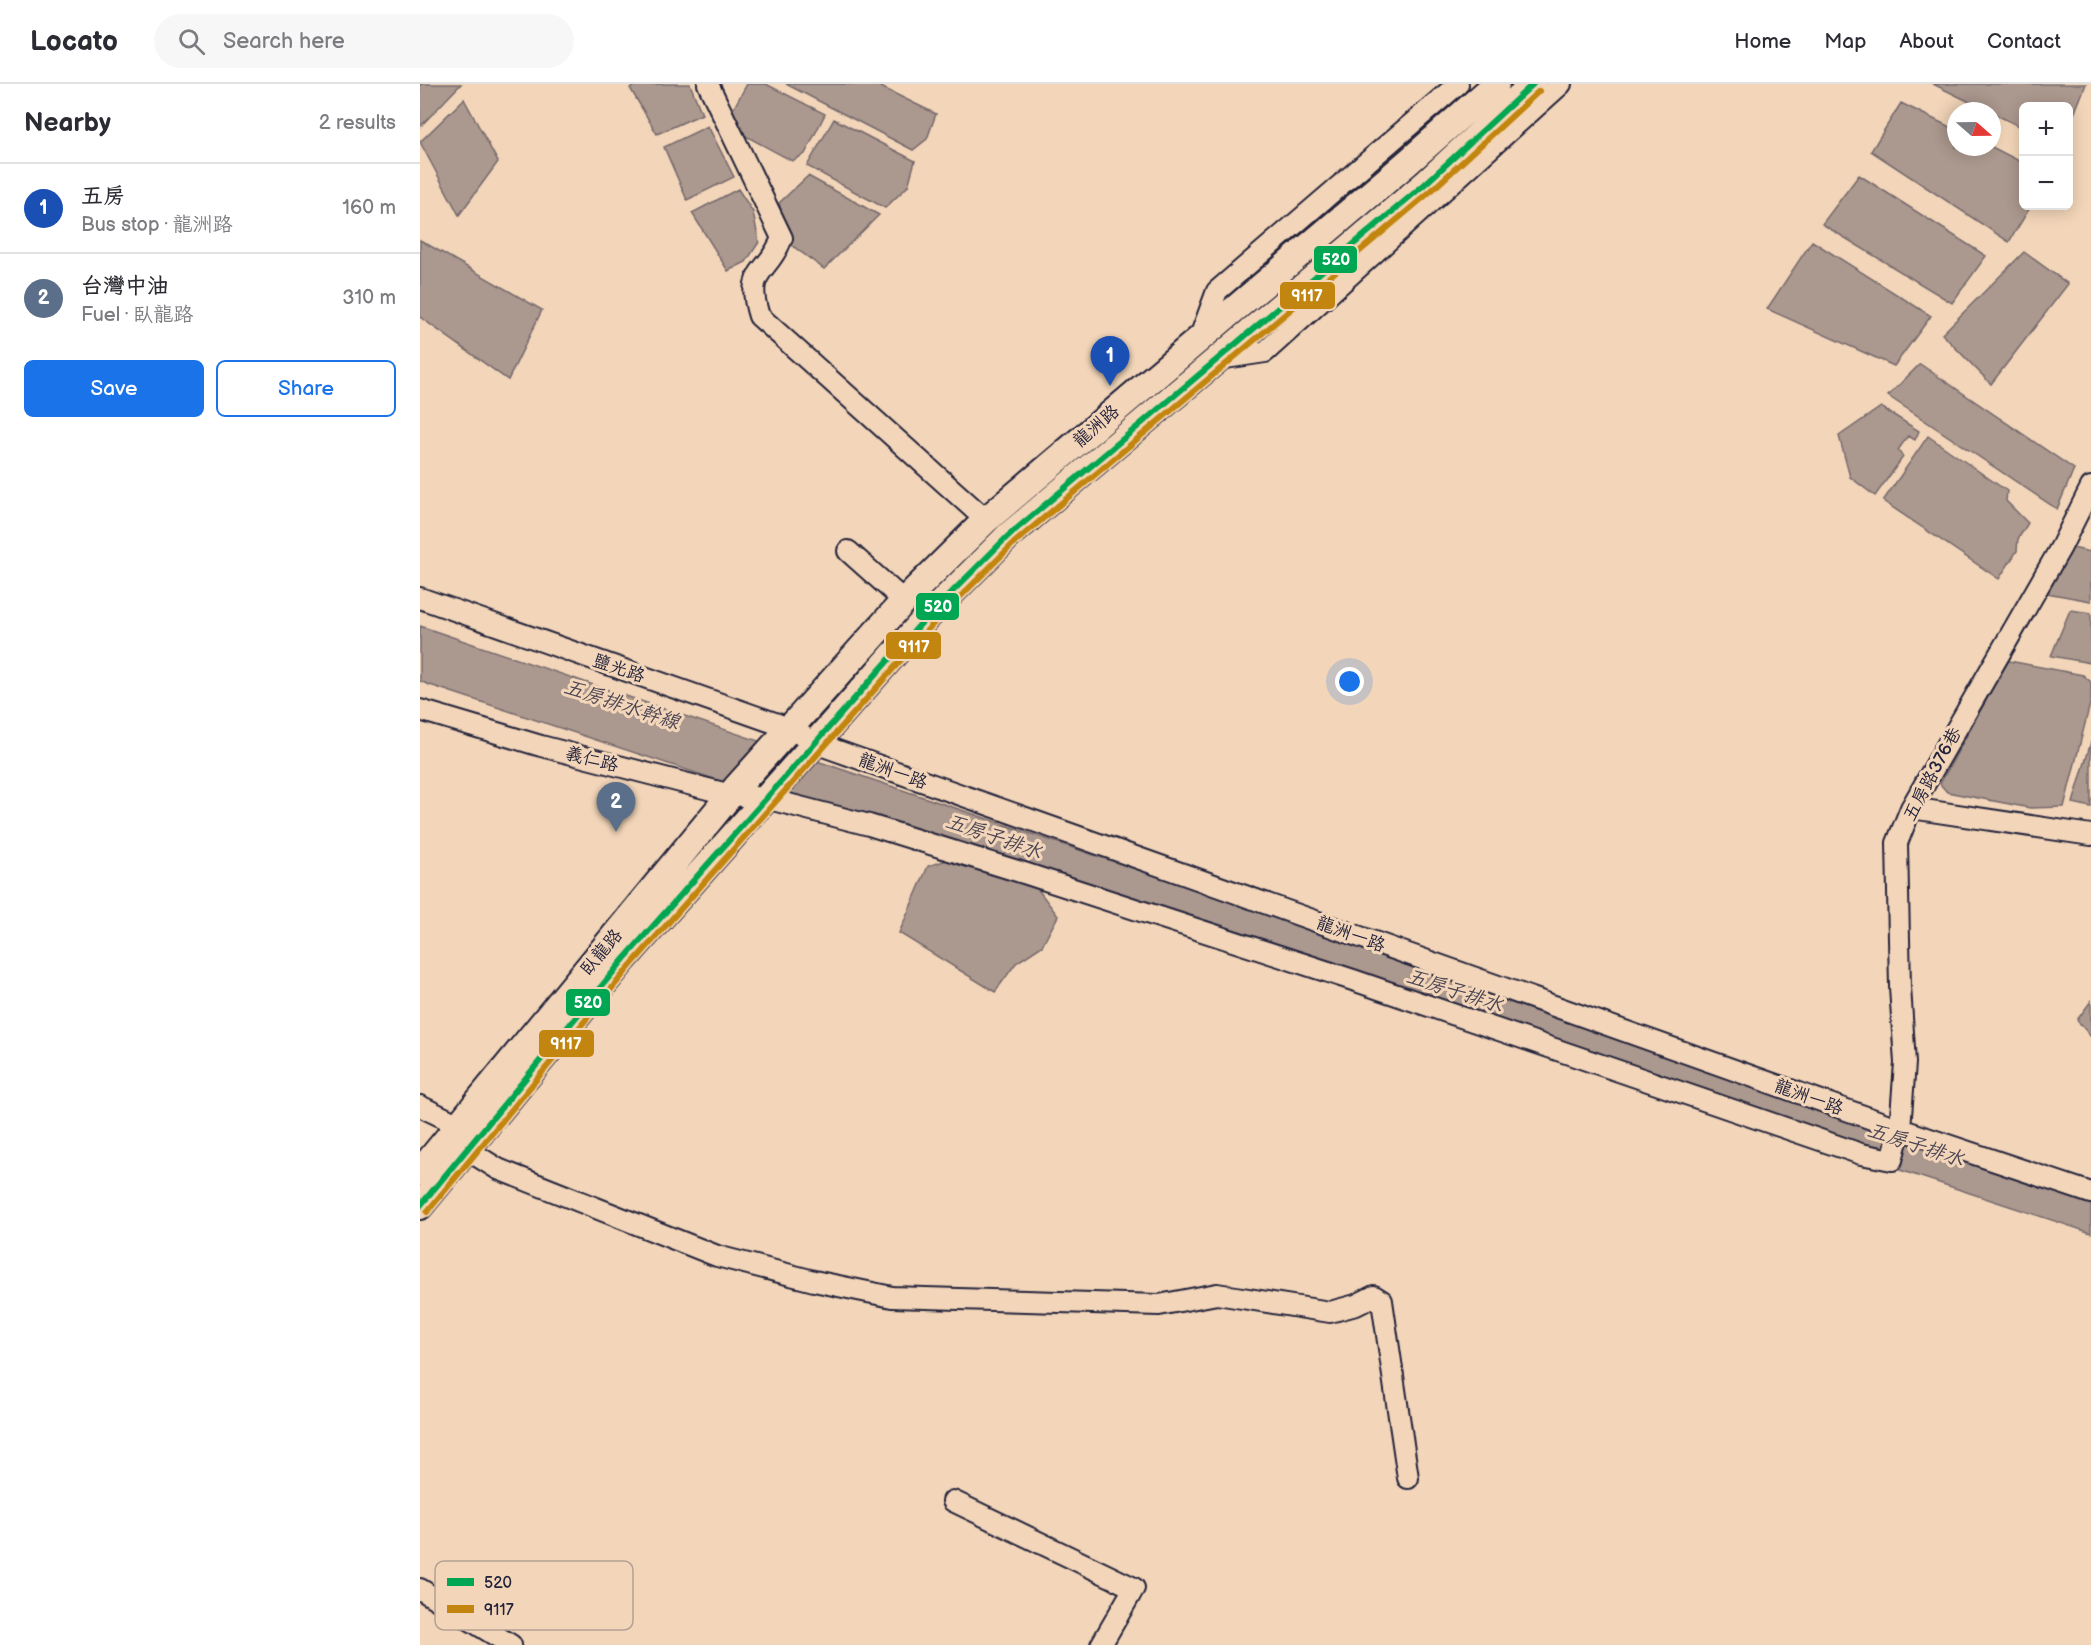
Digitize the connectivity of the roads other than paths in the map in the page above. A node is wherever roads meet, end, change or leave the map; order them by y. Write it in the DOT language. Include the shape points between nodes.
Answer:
graph roads {
  1 [pos="708,84"];
  2 [pos="1458,84"];
  3 [pos="1496,84"];
  4 [pos="1533,84"];
  5 [pos="1561,84"];
  6 [pos="1200,337"];
  7 [pos="1219,359"];
  8 [pos="2091,487"];
  9 [pos="986,520"];
  10 [pos="848,551"];
  11 [pos="420,598"];
  12 [pos="904,601"];
  13 [pos="420,710"];
  14 [pos="782,736"];
  15 [pos="808,750"];
  16 [pos="733,792"];
  17 [pos="769,794"];
  18 [pos="1911,808"];
  19 [pos="2091,835"];
  20 [pos="420,1106"];
  21 [pos="462,1137"];
  22 [pos="1896,1144"];
  23 [pos="420,1172"];
  24 [pos="2091,1193"];
  25 [pos="420,1206"];
  26 [pos="1408,1478"];
  27 [pos="953,1501"];
  28 [pos="420,1589"];
  29 [pos="435,1598"];
  30 [pos="487,1630"];
  31 [pos="511,1645"];
  32 [pos="1101,1645"];
  1 -- 9 [label="street" via="782,238 755,280 753,296 759,316"];
  2 -- 6 [label="street" via="1217,291"];
  3 -- 6 [label="main road, 龍洲路"];
  4 -- 7 [label="main road, 龍洲路" via="1425,184"];
  5 -- 7 [label="street" via="1265,352"];
  6 -- 9 [label="main road, 龍洲路"];
  7 -- 15 [label="main road, 龍洲路" via="1008,536 924,620"];
  8 -- 18 [label="street, 五房路376巷" via="2061,547"];
  9 -- 12 [label="main road, 龍洲路"];
  10 -- 12 [label="street"];
  11 -- 14 [label="street, 鹽光路"];
  12 -- 14 [label="main road, 龍洲路"];
  13 -- 16 [label="street, 義仁路" via="541,746"];
  14 -- 15 [label="street, 鹽光路"];
  14 -- 16 [label="main road, 臥龍路"];
  15 -- 17 [label="main road, 龍洲路"];
  15 -- 22 [label="street, 龍洲一路"];
  16 -- 17 [label="street, 義仁路"];
  16 -- 21 [label="main road, 臥龍路"];
  17 -- 21 [label="main road, 臥龍路"];
  17 -- 22 [label="street, 義仁路" via="1353,980 1861,1154"];
  18 -- 19 [label="street"];
  18 -- 22 [label="street, 五房路376巷" via="1897,843 1905,1063"];
  20 -- 21 [label="street"];
  21 -- 23 [label="main road, 臥龍路"];
  21 -- 25 [label="main road, 臥龍路"];
  21 -- 26 [label="street" via="498,1169 717,1256 892,1297 1159,1305 1217,1294 1330,1312 1374,1296 1382,1301"];
  22 -- 24 [label="street, 龍洲一路"];
  27 -- 32 [label="street" via="1134,1587"];
  28 -- 29 [label="street"];
  30 -- 31 [label="street"];
}
